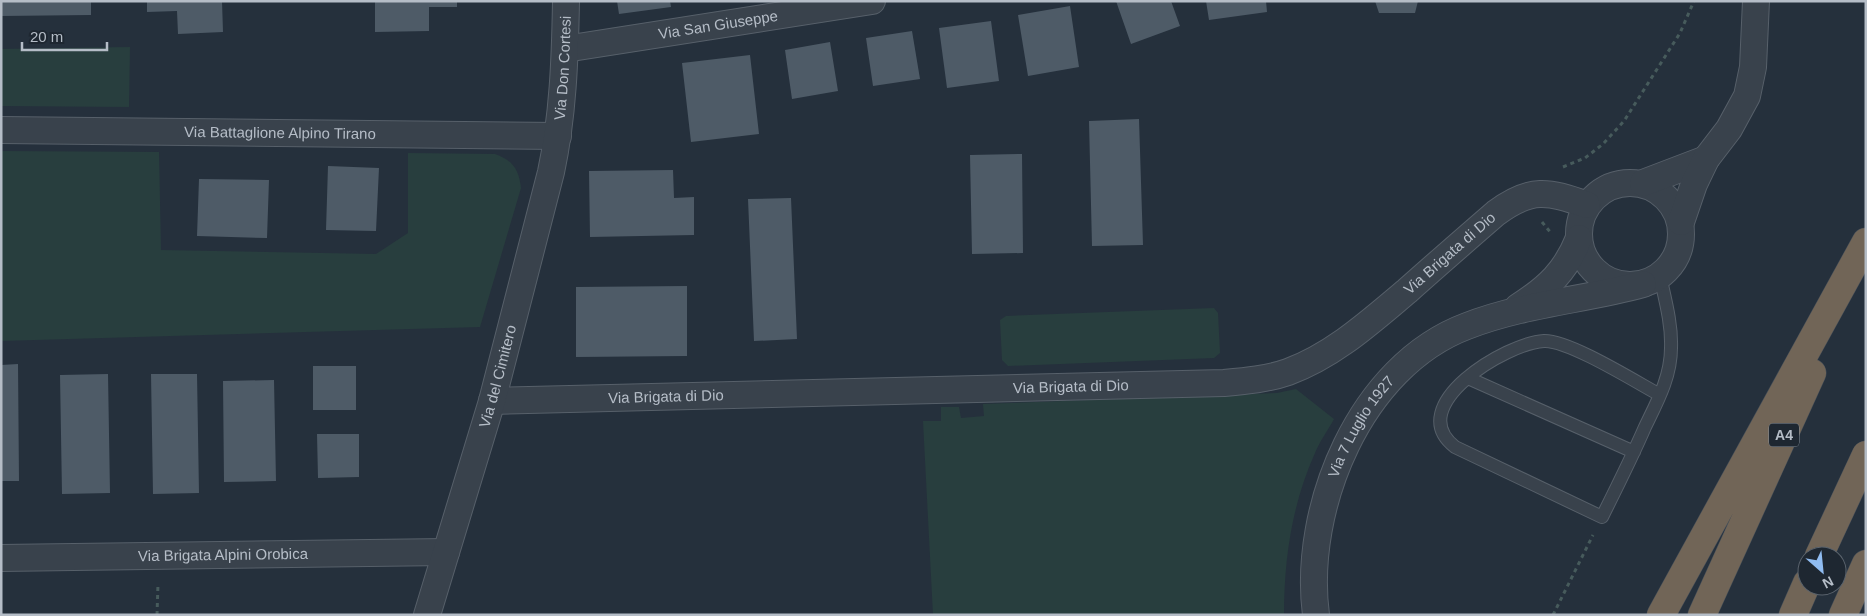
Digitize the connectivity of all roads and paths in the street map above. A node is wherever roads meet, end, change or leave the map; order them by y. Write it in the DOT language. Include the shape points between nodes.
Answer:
graph roads {
  1 [pos="566,1"];
  2 [pos="872,1"];
  3 [pos="1694,1"];
  4 [pos="1756,1"];
  5 [pos="565,49"];
  6 [pos="1,130"];
  7 [pos="558,136"];
  8 [pos="1706,159"];
  9 [pos="1643,183"];
  10 [pos="1528,195"];
  11 [pos="1587,206"];
  12 [pos="1681,222"];
  13 [pos="1553,236"];
  14 [pos="1579,238"];
  15 [pos="1866,242"];
  16 [pos="1866,256"];
  17 [pos="1651,280"];
  18 [pos="1511,312"];
  19 [pos="1468,378"];
  20 [pos="1660,395"];
  21 [pos="492,401"];
  22 [pos="1634,452"];
  23 [pos="1866,455"];
  24 [pos="1602,517"];
  25 [pos="1825,546"];
  26 [pos="446,552"];
  27 [pos="1,558"];
  28 [pos="1866,564"];
  29 [pos="1801,596"];
  30 [pos="427,615"];
  31 [pos="1316,615"];
  32 [pos="1553,615"];
  33 [pos="1661,615"];
  34 [pos="1702,615"];
  35 [pos="1793,615"];
  36 [pos="1843,615"];
  1 -- 5 [label="street, Via Don Cortesi"];
  2 -- 5 [label="street, Via San Giuseppe"];
  3 -- 10 [label="path" via="1680,32 1624,121 1585,158 1543,177"];
  4 -- 8 [label="street" via="1753,67 1747,96 1730,129"];
  5 -- 7 [label="street, Via Don Cortesi"];
  6 -- 7 [label="street, Via Battaglione Alpino Tirano"];
  7 -- 21 [label="street, Via del Cimitero"];
  8 -- 9 [label="street"];
  8 -- 12 [label="street"];
  9 -- 11 [label="street" via="1611,186"];
  9 -- 12 [label="street" via="1660,191 1673,204"];
  10 -- 11 [label="street, Via Brigata di Dio" via="1556,195"];
  10 -- 13 [label="path" via="1532,211"];
  10 -- 21 [label="street, Via Brigata di Dio" via="1496,213 1342,343 1286,373 1254,380"];
  11 -- 14 [label="street"];
  12 -- 17 [label="street" via="1679,252 1671,266"];
  14 -- 17 [label="street" via="1588,263 1608,280 1625,285"];
  14 -- 18 [label="street, Via 7 Luglio 1927" via="1558,276"];
  15 -- 33 [label="highway"];
  16 -- 34 [label="highway, A4"];
  17 -- 18 [label="street, Via 7 Luglio 1927" via="1604,294"];
  17 -- 20 [label="lane" via="1671,335 1667,376"];
  18 -- 31 [label="street, Via 7 Luglio 1927" via="1466,326 1431,344 1404,366 1366,410 1338,463 1323,510 1314,563"];
  19 -- 20 [label="lane" via="1512,350 1545,341 1588,356"];
  19 -- 22 [label="lane"];
  19 -- 24 [label="lane" via="1443,406 1439,421 1448,442"];
  20 -- 22 [label="lane"];
  21 -- 26 [label="street, Via del Cimitero"];
  22 -- 24 [label="lane"];
  23 -- 25 [label="highway"];
  24 -- 32 [label="path"];
  26 -- 27 [label="street, Via Brigata Alpini Orobica"];
  26 -- 30 [label="street, Via del Cimitero"];
  28 -- 36 [label="highway"];
  29 -- 35 [label="highway"];
}
